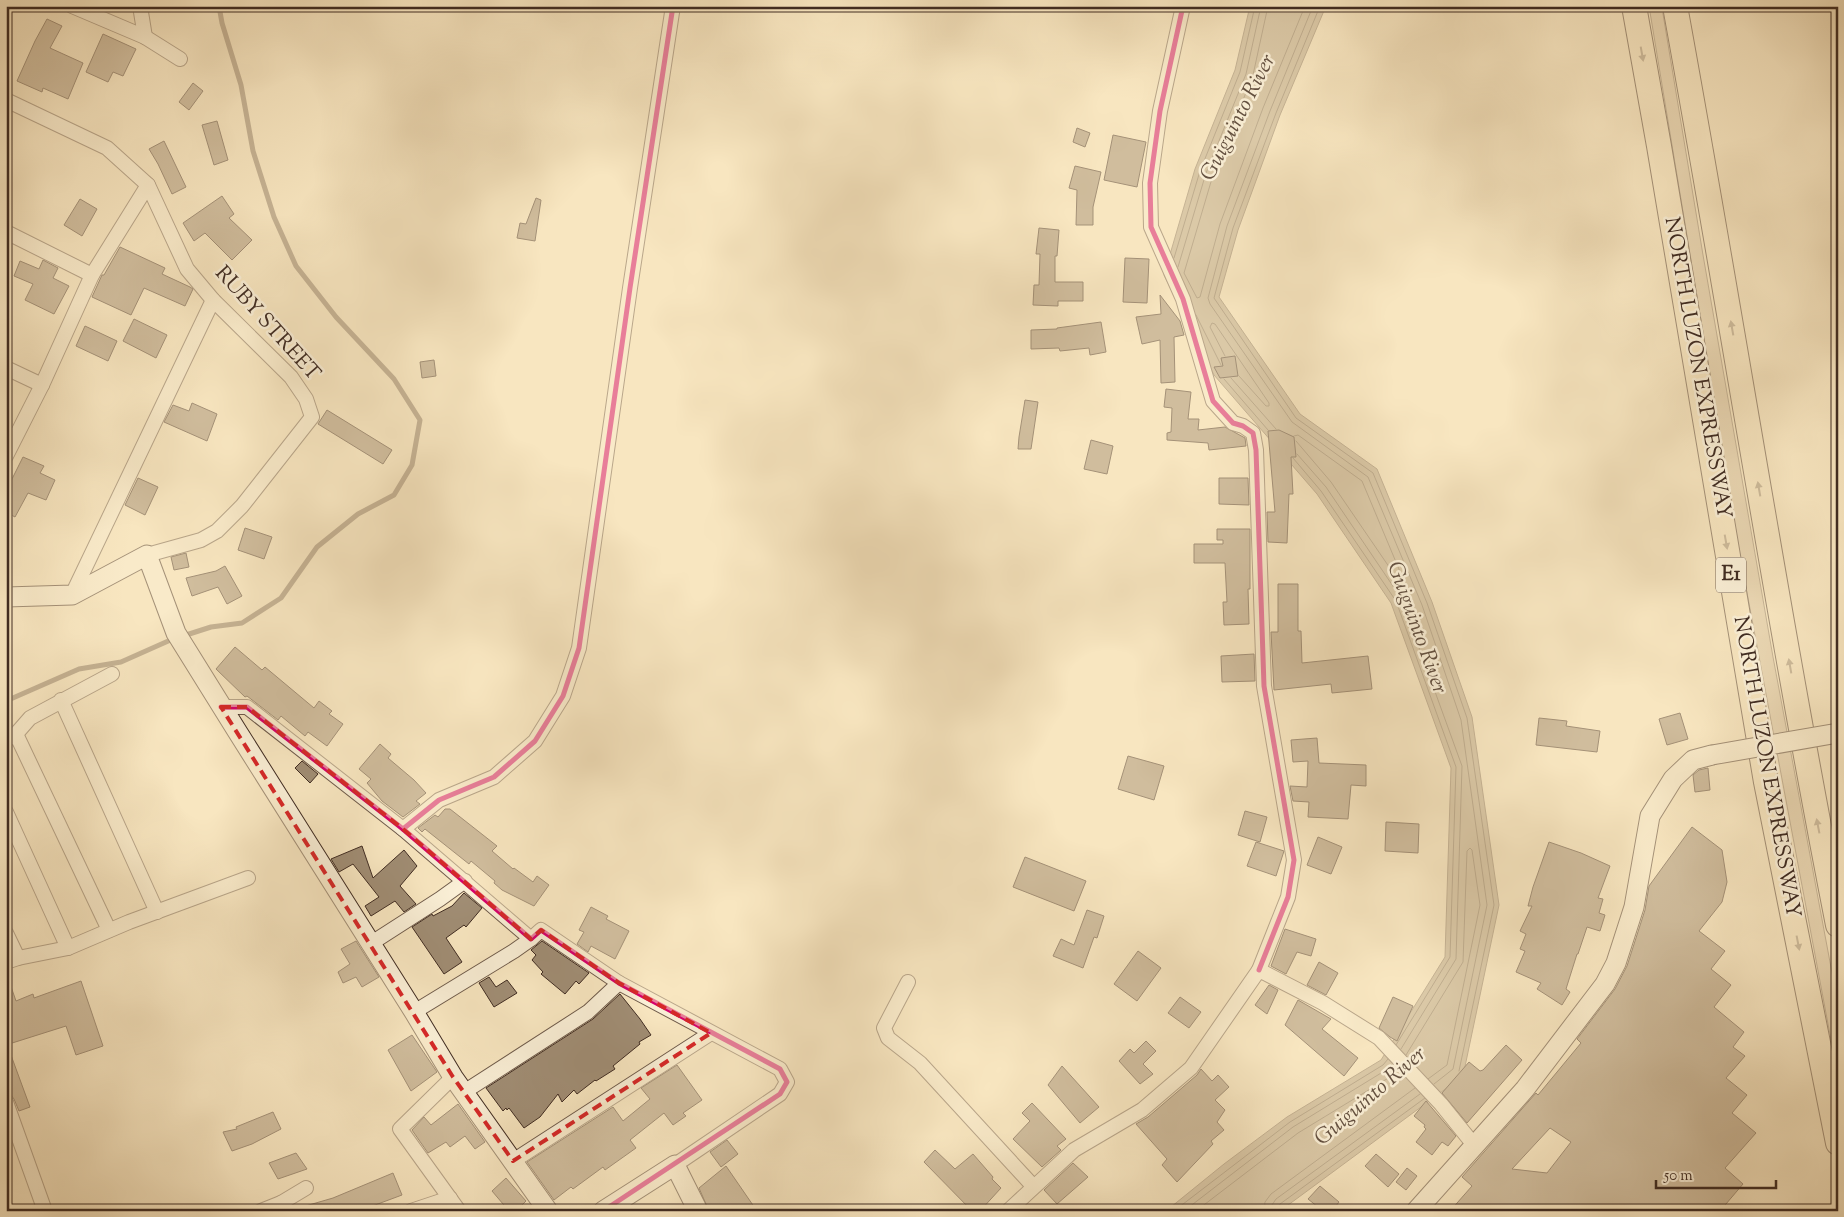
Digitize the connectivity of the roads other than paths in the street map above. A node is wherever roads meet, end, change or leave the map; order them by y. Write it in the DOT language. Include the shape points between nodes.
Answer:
graph roads {
  1 [pos="72,6"];
  2 [pos="140,6"];
  3 [pos="673,6"];
  4 [pos="1183,6"];
  5 [pos="1634,6"];
  6 [pos="1675,6"];
  7 [pos="145,37"];
  8 [pos="180,59"];
  9 [pos="6,100"];
  10 [pos="148,185"];
  11 [pos="6,232"];
  12 [pos="92,275"];
  13 [pos="214,300"];
  14 [pos="6,368"];
  15 [pos="42,385"];
  16 [pos="6,456"];
  17 [pos="147,555"];
  18 [pos="72,595"];
  19 [pos="6,597"];
  20 [pos="112,674"];
  21 [pos="61,700"];
  22 [pos="221,707"];
  23 [pos="1838,733"];
  24 [pos="11,737"];
  25 [pos="6,812"];
  26 [pos="403,829"];
  27 [pos="248,878"];
  28 [pos="465,880"];
  29 [pos="157,912"];
  30 [pos="1838,925"];
  31 [pos="109,930"];
  32 [pos="6,933"];
  33 [pos="531,939"];
  34 [pos="370,944"];
  35 [pos="68,948"];
  36 [pos="12,960"];
  37 [pos="1259,970"];
  38 [pos="908,982"];
  39 [pos="618,983"];
  40 [pos="414,1012"];
  41 [pos="711,1033"];
  42 [pos="453,1077"];
  43 [pos="464,1092"];
  44 [pos="6,1102"];
  45 [pos="1838,1143"];
  46 [pos="1474,1145"];
  47 [pos="513,1161"];
  48 [pos="675,1165"];
  49 [pos="1033,1186"];
  50 [pos="306,1188"];
  51 [pos="450,1198"];
  52 [pos="283,1207"];
  53 [pos="45,1211"];
  54 [pos="262,1211"];
  55 [pos="411,1211"];
  56 [pos="459,1211"];
  57 [pos="548,1211"];
  58 [pos="603,1211"];
  59 [pos="698,1211"];
  60 [pos="1008,1211"];
  61 [pos="1416,1211"];
  1 -- 7 [label="street"];
  2 -- 7 [label="street"];
  3 -- 26 [label="street" via="580,648 563,696 535,741 494,777 439,800"];
  4 -- 37 [label="street" via="1160,111 1150,183 1152,227 1183,299 1213,401 1233,423 1253,433 1256,450 1264,686 1294,860 1288,897"];
  5 -- 45 [label="highway, NORTH LUZON EXPRESSWAY / E1, one-way" via="1766,782"];
  30 -- 6 [label="highway, NORTH LUZON EXPRESSWAY / E1, one-way" via="1809,776"];
  7 -- 8 [label="street"];
  9 -- 10 [label="street, RUBY STREET" via="107,148"];
  10 -- 12 [label="street"];
  10 -- 13 [label="street, RUBY STREET" via="187,268"];
  11 -- 12 [label="street"];
  12 -- 15 [label="street"];
  13 -- 17 [label="street, RUBY STREET" via="291,377 306,399 312,417 242,506 217,531 201,540"];
  13 -- 18 [label="street"];
  14 -- 15 [label="street"];
  15 -- 16 [label="street"];
  17 -- 18 [label="street, RUBY STREET"];
  17 -- 22 [label="street" via="176,633"];
  18 -- 19 [label="street, RUBY STREET"];
  20 -- 21 [label="street"];
  21 -- 24 [label="street" via="30,718"];
  21 -- 29 [label="street"];
  22 -- 26 [label="street" via="248,707"];
  22 -- 34 [label="street"];
  23 -- 46 [label="street, bridge" via="1693,760 1673,779 1650,816 1634,907 1616,963 1605,984 1526,1089"];
  24 -- 31 [label="street"];
  25 -- 35 [label="street"];
  26 -- 28 [label="street"];
  27 -- 29 [label="street"];
  28 -- 33 [label="street"];
  28 -- 34 [label="street"];
  29 -- 31 [label="street"];
  31 -- 35 [label="street"];
  32 -- 36 [label="street"];
  33 -- 39 [label="street" via="542,930"];
  33 -- 40 [label="street"];
  34 -- 40 [label="street"];
  35 -- 36 [label="street"];
  37 -- 46 [label="street" via="1379,1038 1441,1104"];
  37 -- 49 [label="street" via="1191,1068 1142,1110 1074,1150"];
  38 -- 49 [label="street" via="884,1028 888,1038 920,1063"];
  39 -- 41 [label="street"];
  39 -- 43 [label="street" via="588,1012"];
  40 -- 42 [label="street"];
  41 -- 47 [label="street"];
  41 -- 48 [label="street" via="780,1069 787,1082 780,1094"];
  42 -- 43 [label="street"];
  42 -- 51 [label="street" via="400,1129"];
  43 -- 47 [label="street"];
  44 -- 53 [label="street"];
  46 -- 61 [label="street"];
  47 -- 57 [label="street"];
  48 -- 58 [label="street"];
  48 -- 59 [label="street"];
  49 -- 60 [label="street"];
  50 -- 52 [label="street"];
  51 -- 55 [label="street"];
  51 -- 56 [label="street"];
  52 -- 54 [label="street"];
}
